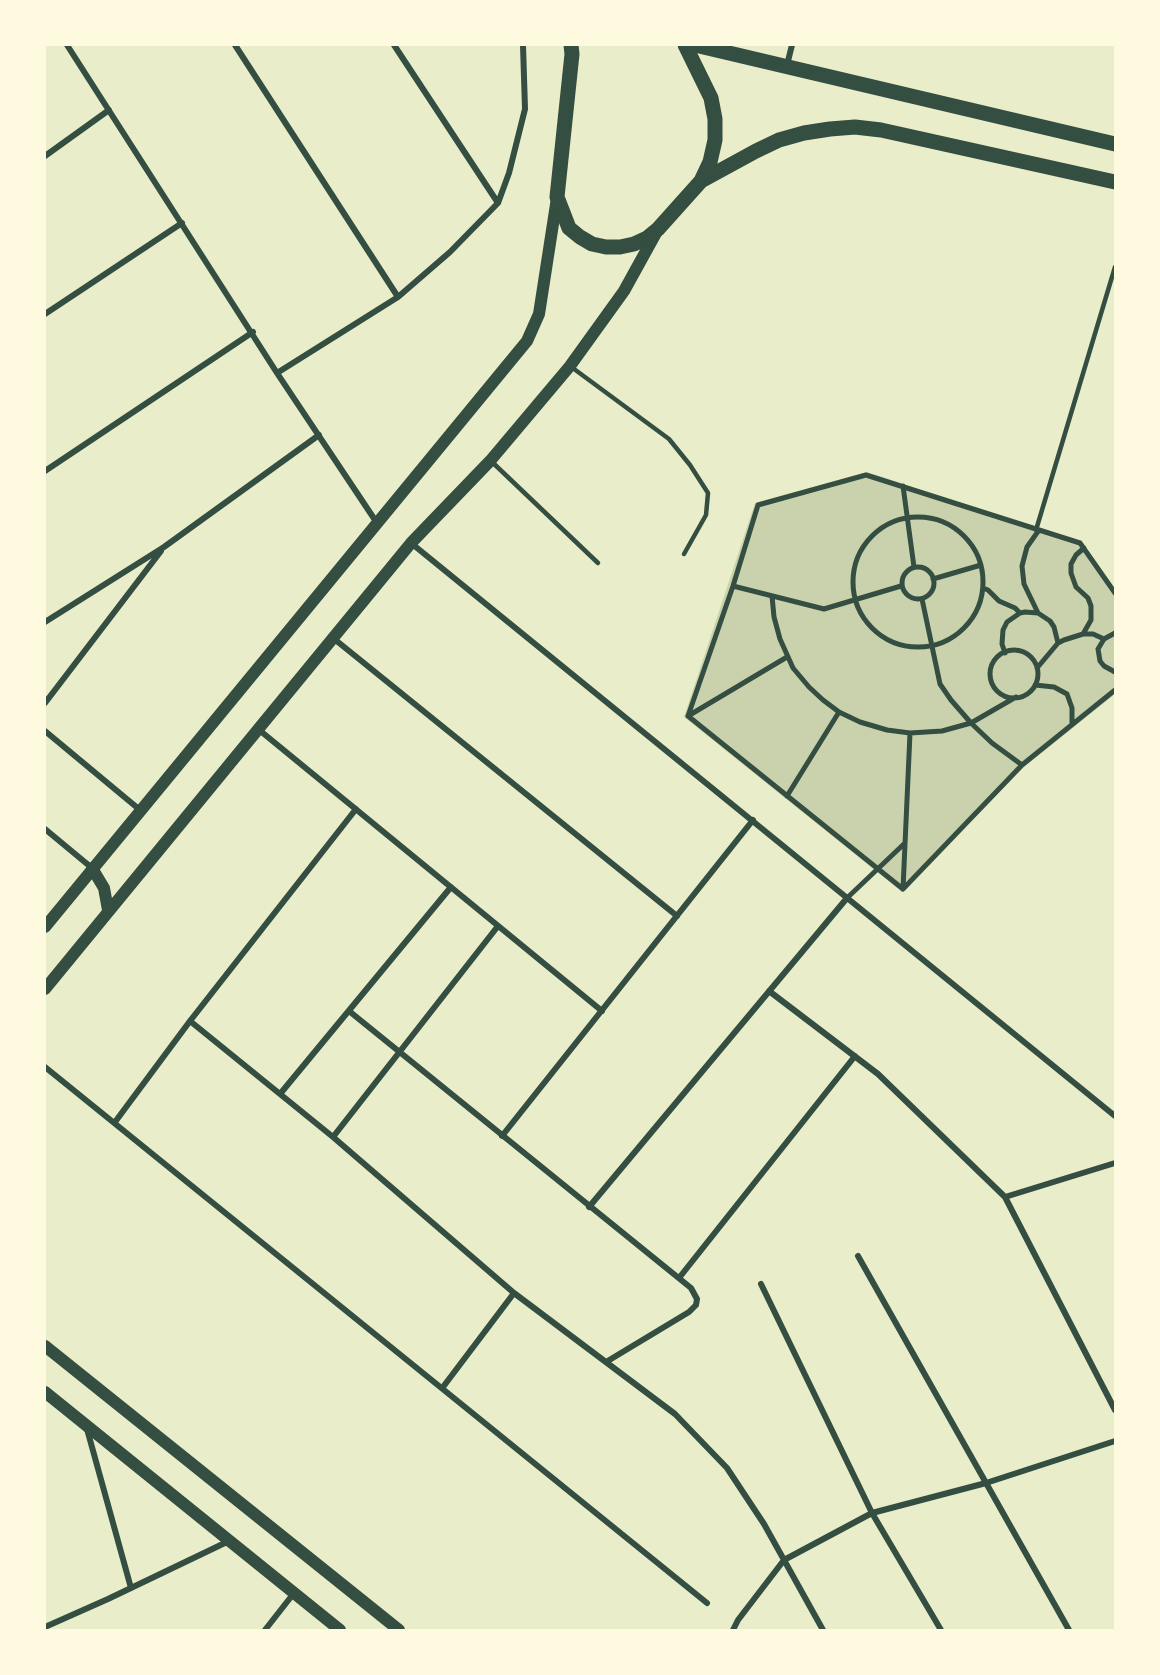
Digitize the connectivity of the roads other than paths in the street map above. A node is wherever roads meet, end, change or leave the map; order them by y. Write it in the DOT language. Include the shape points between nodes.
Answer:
graph roads {
  1 [pos="68,45"];
  2 [pos="235,45"];
  3 [pos="394,45"];
  4 [pos="523,45"];
  5 [pos="685,45"];
  6 [pos="695,45"];
  7 [pos="792,45"];
  8 [pos="573,48"];
  9 [pos="787,67"];
  10 [pos="110,110"];
  11 [pos="1115,144"];
  12 [pos="45,156"];
  13 [pos="701,181"];
  14 [pos="1115,182"];
  15 [pos="557,197"];
  16 [pos="498,203"];
  17 [pos="182,223"];
  18 [pos="658,229"];
  19 [pos="1115,267"];
  20 [pos="398,297"];
  21 [pos="45,314"];
  22 [pos="252,332"];
  23 [pos="570,366"];
  24 [pos="277,373"];
  25 [pos="319,435"];
  26 [pos="490,461"];
  27 [pos="45,471"];
  28 [pos="903,486"];
  29 [pos="907,518"];
  30 [pos="377,523"];
  31 [pos="1037,530"];
  32 [pos="411,543"];
  33 [pos="164,547"];
  34 [pos="1084,548"];
  35 [pos="684,554"];
  36 [pos="598,563"];
  37 [pos="981,565"];
  38 [pos="914,567"];
  39 [pos="933,579"];
  40 [pos="733,586"];
  41 [pos="901,586"];
  42 [pos="983,588"];
  43 [pos="1115,593"];
  44 [pos="772,596"];
  45 [pos="855,599"];
  46 [pos="922,599"];
  47 [pos="1020,613"];
  48 [pos="1038,614"];
  49 [pos="45,622"];
  50 [pos="1115,633"];
  51 [pos="1083,634"];
  52 [pos="333,638"];
  53 [pos="1104,639"];
  54 [pos="1058,643"];
  55 [pos="933,646"];
  56 [pos="1005,653"];
  57 [pos="787,657"];
  58 [pos="1037,668"];
  59 [pos="1115,672"];
  60 [pos="1035,685"];
  61 [pos="1115,690"];
  62 [pos="1016,698"];
  63 [pos="45,703"];
  64 [pos="839,712"];
  65 [pos="688,716"];
  66 [pos="971,723"];
  67 [pos="1072,724"];
  68 [pos="258,729"];
  69 [pos="45,731"];
  70 [pos="910,733"];
  71 [pos="1022,765"];
  72 [pos="787,796"];
  73 [pos="356,809"];
  74 [pos="140,810"];
  75 [pos="753,820"];
  76 [pos="45,828"];
  77 [pos="906,843"];
  78 [pos="92,868"];
  79 [pos="878,869"];
  80 [pos="451,887"];
  81 [pos="903,889"];
  82 [pos="846,898"];
  83 [pos="108,910"];
  84 [pos="676,916"];
  85 [pos="498,926"];
  86 [pos="45,927"];
  87 [pos="45,989"];
  88 [pos="769,990"];
  89 [pos="349,1011"];
  90 [pos="602,1011"];
  91 [pos="190,1021"];
  92 [pos="400,1053"];
  93 [pos="855,1056"];
  94 [pos="45,1066"];
  95 [pos="280,1094"];
  96 [pos="1115,1116"];
  97 [pos="115,1122"];
  98 [pos="502,1136"];
  99 [pos="333,1137"];
  100 [pos="1115,1162"];
  101 [pos="1005,1197"];
  102 [pos="589,1207"];
  103 [pos="858,1256"];
  104 [pos="679,1278"];
  105 [pos="761,1284"];
  106 [pos="514,1293"];
  107 [pos="45,1346"];
  108 [pos="606,1362"];
  109 [pos="443,1387"];
  110 [pos="45,1392"];
  111 [pos="1115,1410"];
  112 [pos="86,1425"];
  113 [pos="1115,1441"];
  114 [pos="986,1483"];
  115 [pos="872,1513"];
  116 [pos="229,1541"];
  117 [pos="784,1560"];
  118 [pos="131,1588"];
  119 [pos="294,1593"];
  120 [pos="707,1603"];
  121 [pos="45,1627"];
  122 [pos="265,1630"];
  123 [pos="340,1630"];
  124 [pos="399,1630"];
  125 [pos="734,1630"];
  126 [pos="823,1630"];
  127 [pos="941,1630"];
  128 [pos="1069,1630"];
  1 -- 10 [label="street"];
  2 -- 20 [label="street"];
  3 -- 16 [label="street"];
  4 -- 16 [label="street" via="525,109"];
  5 -- 13 [label="main road" via="711,98 715,119 715,141"];
  6 -- 9 [label="main road"];
  7 -- 9 [label="street"];
  8 -- 15 [label="main road"];
  9 -- 11 [label="main road"];
  10 -- 12 [label="street"];
  10 -- 17 [label="street"];
  13 -- 14 [label="main road" via="779,140 804,133 855,128 881,130"];
  13 -- 18 [label="main road"];
  15 -- 18 [label="main road" via="569,228 592,244 634,244"];
  15 -- 30 [label="main road" via="539,314 527,341"];
  16 -- 20 [label="street"];
  17 -- 21 [label="street"];
  17 -- 22 [label="street"];
  18 -- 23 [label="main road" via="624,291"];
  19 -- 31 [label="lane"];
  20 -- 24 [label="street"];
  22 -- 24 [label="street"];
  22 -- 27 [label="street"];
  23 -- 26 [label="main road"];
  23 -- 35 [label="lane" via="669,439 708,493 706,515"];
  24 -- 25 [label="street"];
  25 -- 30 [label="street"];
  25 -- 33 [label="street"];
  26 -- 32 [label="main road"];
  26 -- 36 [label="lane"];
  28 -- 29 [label="street"];
  28 -- 31 [label="street"];
  28 -- 40 [label="street" via="866,475 758,505"];
  29 -- 37 [label="street" via="931,519 953,528 970,544"];
  29 -- 38 [label="street"];
  29 -- 45 [label="street" via="874,534 860,553 853,576"];
  30 -- 74 [label="main road"];
  31 -- 34 [label="street" via="1080,543"];
  31 -- 48 [label="street" via="1022,566 1024,584"];
  32 -- 52 [label="main road"];
  32 -- 75 [label="street"];
  33 -- 49 [label="street"];
  33 -- 63 [label="street"];
  34 -- 43 [label="street"];
  34 -- 51 [label="street" via="1071,564 1077,587 1091,606"];
  37 -- 39 [label="street"];
  37 -- 42 [label="street"];
  38 -- 39 [label="street" via="926,569"];
  38 -- 41 [label="street" via="904,574"];
  39 -- 46 [label="street" via="932,591"];
  40 -- 44 [label="street"];
  40 -- 65 [label="street"];
  41 -- 45 [label="street"];
  41 -- 46 [label="street" via="909,597"];
  42 -- 47 [label="street"];
  42 -- 55 [label="street" via="977,610 963,629"];
  44 -- 45 [label="street" via="824,609"];
  44 -- 57 [label="street" via="774,617"];
  45 -- 55 [label="street" via="866,621 884,638 908,647"];
  46 -- 55 [label="street"];
  47 -- 48 [label="street"];
  47 -- 56 [label="street" via="1003,630"];
  48 -- 54 [label="street" via="1050,621"];
  50 -- 53 [label="street"];
  51 -- 53 [label="street"];
  51 -- 54 [label="street"];
  52 -- 68 [label="main road"];
  52 -- 84 [label="street"];
  53 -- 59 [label="street" via="1098,649 1100,661"];
  54 -- 58 [label="street"];
  55 -- 66 [label="street" via="940,684"];
  56 -- 58 [label="street" via="1022,652 1032,658"];
  56 -- 62 [label="street" via="992,665 992,683 999,692"];
  57 -- 64 [label="street" via="809,687"];
  57 -- 65 [label="street"];
  58 -- 60 [label="street"];
  60 -- 62 [label="street"];
  60 -- 67 [label="street" via="1054,687 1068,694"];
  61 -- 67 [label="street"];
  62 -- 66 [label="street"];
  64 -- 70 [label="street" via="887,730"];
  64 -- 72 [label="street"];
  65 -- 72 [label="street"];
  66 -- 70 [label="street" via="942,731"];
  66 -- 71 [label="street"];
  67 -- 71 [label="street"];
  68 -- 73 [label="street"];
  68 -- 83 [label="main road"];
  69 -- 74 [label="street"];
  70 -- 77 [label="street"];
  71 -- 81 [label="street"];
  72 -- 79 [label="street"];
  73 -- 80 [label="street"];
  73 -- 91 [label="street"];
  74 -- 78 [label="main road"];
  75 -- 82 [label="street"];
  75 -- 84 [label="street"];
  76 -- 78 [label="street"];
  77 -- 79 [label="street"];
  77 -- 81 [label="street"];
  78 -- 83 [label="main road" via="104,888"];
  78 -- 86 [label="main road"];
  79 -- 81 [label="street"];
  79 -- 82 [label="street"];
  80 -- 85 [label="street"];
  80 -- 89 [label="street"];
  82 -- 88 [label="street"];
  82 -- 96 [label="street"];
  83 -- 87 [label="main road"];
  84 -- 90 [label="street"];
  85 -- 90 [label="street"];
  85 -- 92 [label="street"];
  88 -- 93 [label="street"];
  88 -- 102 [label="street"];
  89 -- 92 [label="street"];
  89 -- 95 [label="street"];
  90 -- 98 [label="street"];
  91 -- 95 [label="street"];
  91 -- 97 [label="street"];
  92 -- 98 [label="street"];
  92 -- 99 [label="street"];
  93 -- 101 [label="street"];
  93 -- 104 [label="street"];
  94 -- 97 [label="street"];
  95 -- 99 [label="street"];
  97 -- 109 [label="street"];
  98 -- 102 [label="street"];
  99 -- 106 [label="street"];
  100 -- 101 [label="street"];
  101 -- 111 [label="street"];
  102 -- 104 [label="street"];
  103 -- 114 [label="street"];
  104 -- 108 [label="street" via="691,1288 696,1305"];
  105 -- 115 [label="street"];
  106 -- 108 [label="street"];
  106 -- 109 [label="street"];
  107 -- 124 [label="main road"];
  108 -- 117 [label="street" via="675,1414 727,1468"];
  109 -- 120 [label="street"];
  110 -- 112 [label="main road"];
  112 -- 116 [label="main road"];
  112 -- 118 [label="street"];
  113 -- 114 [label="street"];
  114 -- 115 [label="street"];
  114 -- 128 [label="street"];
  115 -- 117 [label="street"];
  115 -- 127 [label="street"];
  116 -- 118 [label="street"];
  116 -- 119 [label="main road"];
  117 -- 125 [label="street"];
  117 -- 126 [label="street"];
  118 -- 121 [label="street"];
  119 -- 122 [label="street"];
  119 -- 123 [label="main road"];
}
